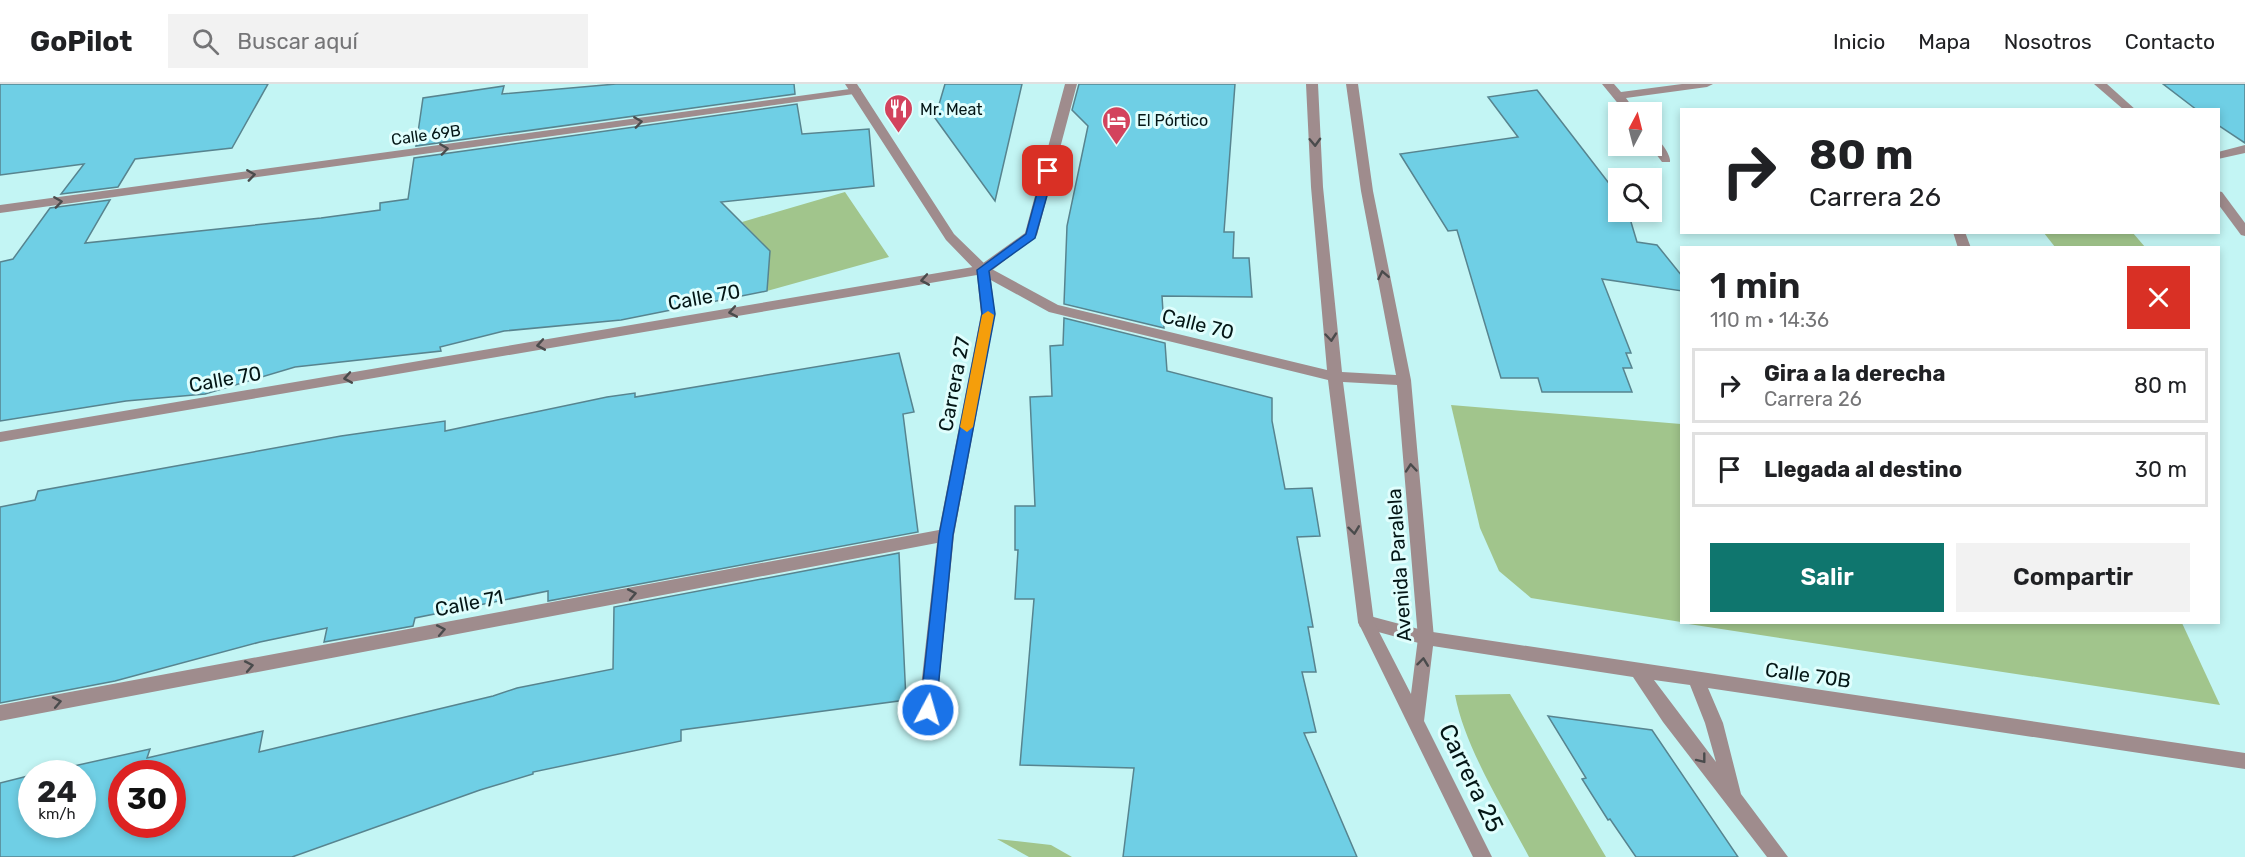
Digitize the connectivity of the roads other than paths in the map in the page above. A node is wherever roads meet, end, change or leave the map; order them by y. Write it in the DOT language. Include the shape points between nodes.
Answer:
graph roads {
  1 [pos="1071,84"];
  2 [pos="1312,84"];
  3 [pos="1352,84"];
  4 [pos="1608,84"];
  5 [pos="1707,84"];
  6 [pos="2100,84"];
  7 [pos="854,88"];
  8 [pos="1618,96"];
  9 [pos="1623,102"];
  10 [pos="2129,108"];
  11 [pos="2245,149"];
  12 [pos="1662,154"];
  13 [pos="2220,155"];
  14 [pos="1666,159"];
  15 [pos="2220,198"];
  16 [pos="0,209"];
  17 [pos="2245,232"];
  18 [pos="983,270"];
  19 [pos="1335,377"];
  20 [pos="1404,380"];
  21 [pos="0,437"];
  22 [pos="946,535"];
  23 [pos="1366,622"];
  24 [pos="1426,638"];
  25 [pos="1639,670"];
  26 [pos="1696,680"];
  27 [pos="0,713"];
  28 [pos="1416,720"];
  29 [pos="926,732"];
  30 [pos="2245,761"];
  31 [pos="1735,801"];
  32 [pos="1483,857"];
  33 [pos="1779,857"];
  1 -- 18 [label="street" via="1031,235"];
  2 -- 19 [label="street, Avenida Paralela, one-way" via="1317,187"];
  20 -- 3 [label="street, Avenida Paralela, one-way" via="1367,191"];
  4 -- 8 [label="street"];
  5 -- 8 [label="street"];
  6 -- 10 [label="street"];
  16 -- 7 [label="street, Calle 69B, one-way"];
  7 -- 18 [label="street" via="950,237"];
  8 -- 9 [label="street"];
  11 -- 13 [label="street"];
  12 -- 14 [label="street"];
  15 -- 17 [label="street"];
  18 -- 19 [label="street, Calle 70" via="1054,309"];
  18 -- 21 [label="street, Calle 70, one-way"];
  18 -- 22 [label="street, Carrera 27" via="988,314"];
  19 -- 20 [label="street, Calle 70"];
  19 -- 23 [label="street, Avenida Paralela, one-way"];
  24 -- 20 [label="street, Avenida Paralela, one-way"];
  27 -- 22 [label="street, Calle 71, one-way"];
  22 -- 29 [label="street, Carrera 27"];
  23 -- 24 [label="street, Calle 70B"];
  23 -- 28 [label="street, Avenida Paralela"];
  24 -- 25 [label="street, Calle 70B"];
  28 -- 24 [label="street, Avenida Paralela, one-way"];
  25 -- 26 [label="street, Calle 70B"];
  25 -- 31 [label="street, one-way"];
  26 -- 30 [label="street, Calle 70B"];
  26 -- 31 [label="street" via="1714,723"];
  28 -- 32 [label="street, Carrera 25"];
  31 -- 33 [label="street"];
}
